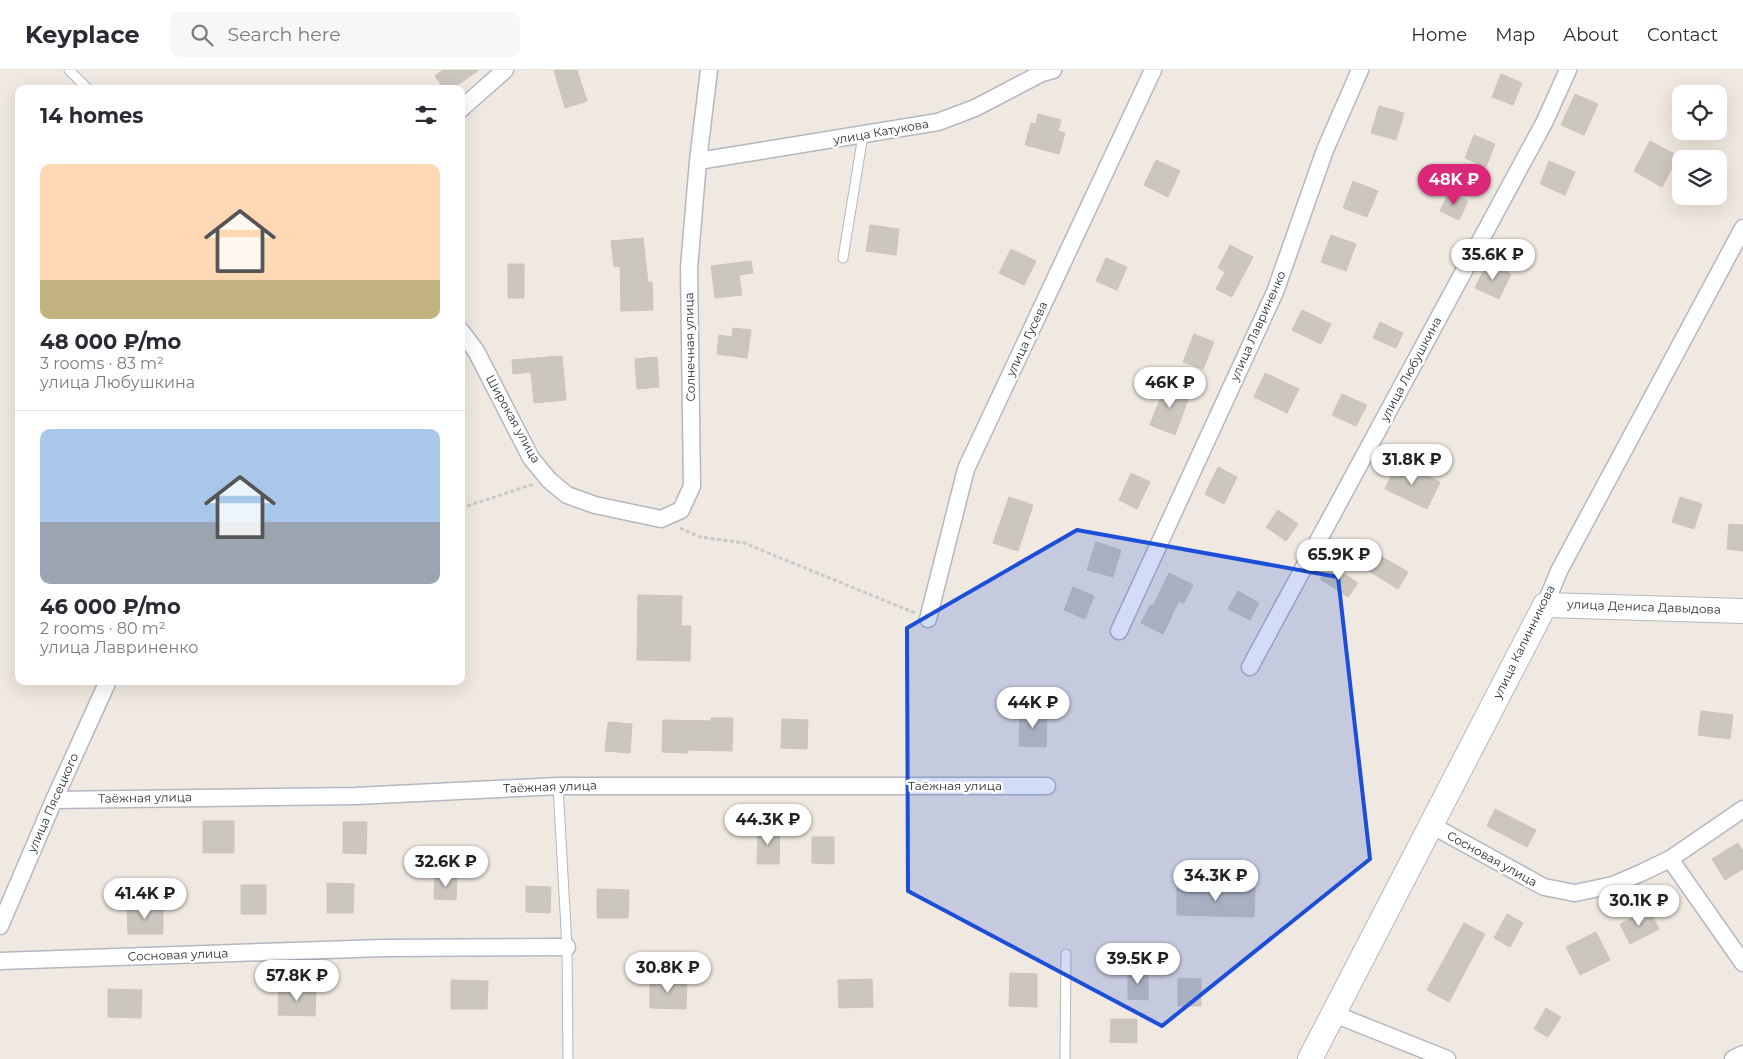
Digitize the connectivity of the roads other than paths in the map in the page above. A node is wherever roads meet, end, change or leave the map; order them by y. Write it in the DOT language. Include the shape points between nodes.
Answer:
graph roads {
  1 [pos="69,70"];
  2 [pos="505,70"];
  3 [pos="709,70"];
  4 [pos="1053,70"];
  5 [pos="1153,70"];
  6 [pos="1360,70"];
  7 [pos="1568,70"];
  8 [pos="84,85"];
  9 [pos="465,105"];
  10 [pos="863,135"];
  11 [pos="698,161"];
  12 [pos="1741,236"];
  13 [pos="843,258"];
  14 [pos="465,336"];
  15 [pos="661,519"];
  16 [pos="1545,605"];
  17 [pos="1743,610"];
  18 [pos="928,619"];
  19 [pos="1119,632"];
  20 [pos="1250,667"];
  21 [pos="106,685"];
  22 [pos="558,786"];
  23 [pos="1047,786"];
  24 [pos="54,800"];
  25 [pos="1743,809"];
  26 [pos="1430,825"];
  27 [pos="1670,859"];
  28 [pos="0,926"];
  29 [pos="567,948"];
  30 [pos="1066,954"];
  31 [pos="0,961"];
  32 [pos="1743,963"];
  33 [pos="1334,1014"];
  34 [pos="1743,1054"];
  35 [pos="568,1059"];
  36 [pos="1065,1059"];
  37 [pos="1310,1059"];
  38 [pos="1448,1059"];
  39 [pos="1733,1059"];
  1 -- 8 [label="lane"];
  2 -- 9 [label="street"];
  3 -- 11 [label="street, Солнечная улица"];
  4 -- 10 [label="street, улица Катукова" via="938,122"];
  5 -- 18 [label="street, улица Гусева" via="966,469"];
  6 -- 19 [label="street, улица Лавриненко" via="1325,150 1275,292"];
  7 -- 20 [label="street, улица Любушкина" via="1541,130"];
  10 -- 11 [label="street, улица Катукова"];
  10 -- 13 [label="lane"];
  11 -- 15 [label="street, Солнечная улица" via="689,268 692,486 681,510"];
  12 -- 16 [label="street, улица Калинникова" via="1559,571"];
  14 -- 15 [label="street, Широкая улица" via="476,351 531,458 549,480 568,496"];
  16 -- 17 [label="main road, улица Дениса Давыдова"];
  16 -- 26 [label="main road, улица Калинникова"];
  21 -- 24 [label="street, улица Пясецкого"];
  22 -- 23 [label="street, Таёжная улица"];
  22 -- 24 [label="street, Таёжная улица" via="356,796"];
  22 -- 29 [label="lane"];
  24 -- 28 [label="street, улица Пясецкого"];
  25 -- 27 [label="street, Сосновая улица"];
  26 -- 27 [label="street, Сосновая улица" via="1544,886 1576,893 1613,885"];
  26 -- 33 [label="main road, улица Калинникова"];
  27 -- 32 [label="street"];
  29 -- 31 [label="street, Сосновая улица" via="382,948"];
  29 -- 35 [label="lane"];
  30 -- 36 [label="lane"];
  33 -- 37 [label="main road, улица Калинникова"];
  33 -- 38 [label="street"];
  34 -- 39 [label="street"];
}
